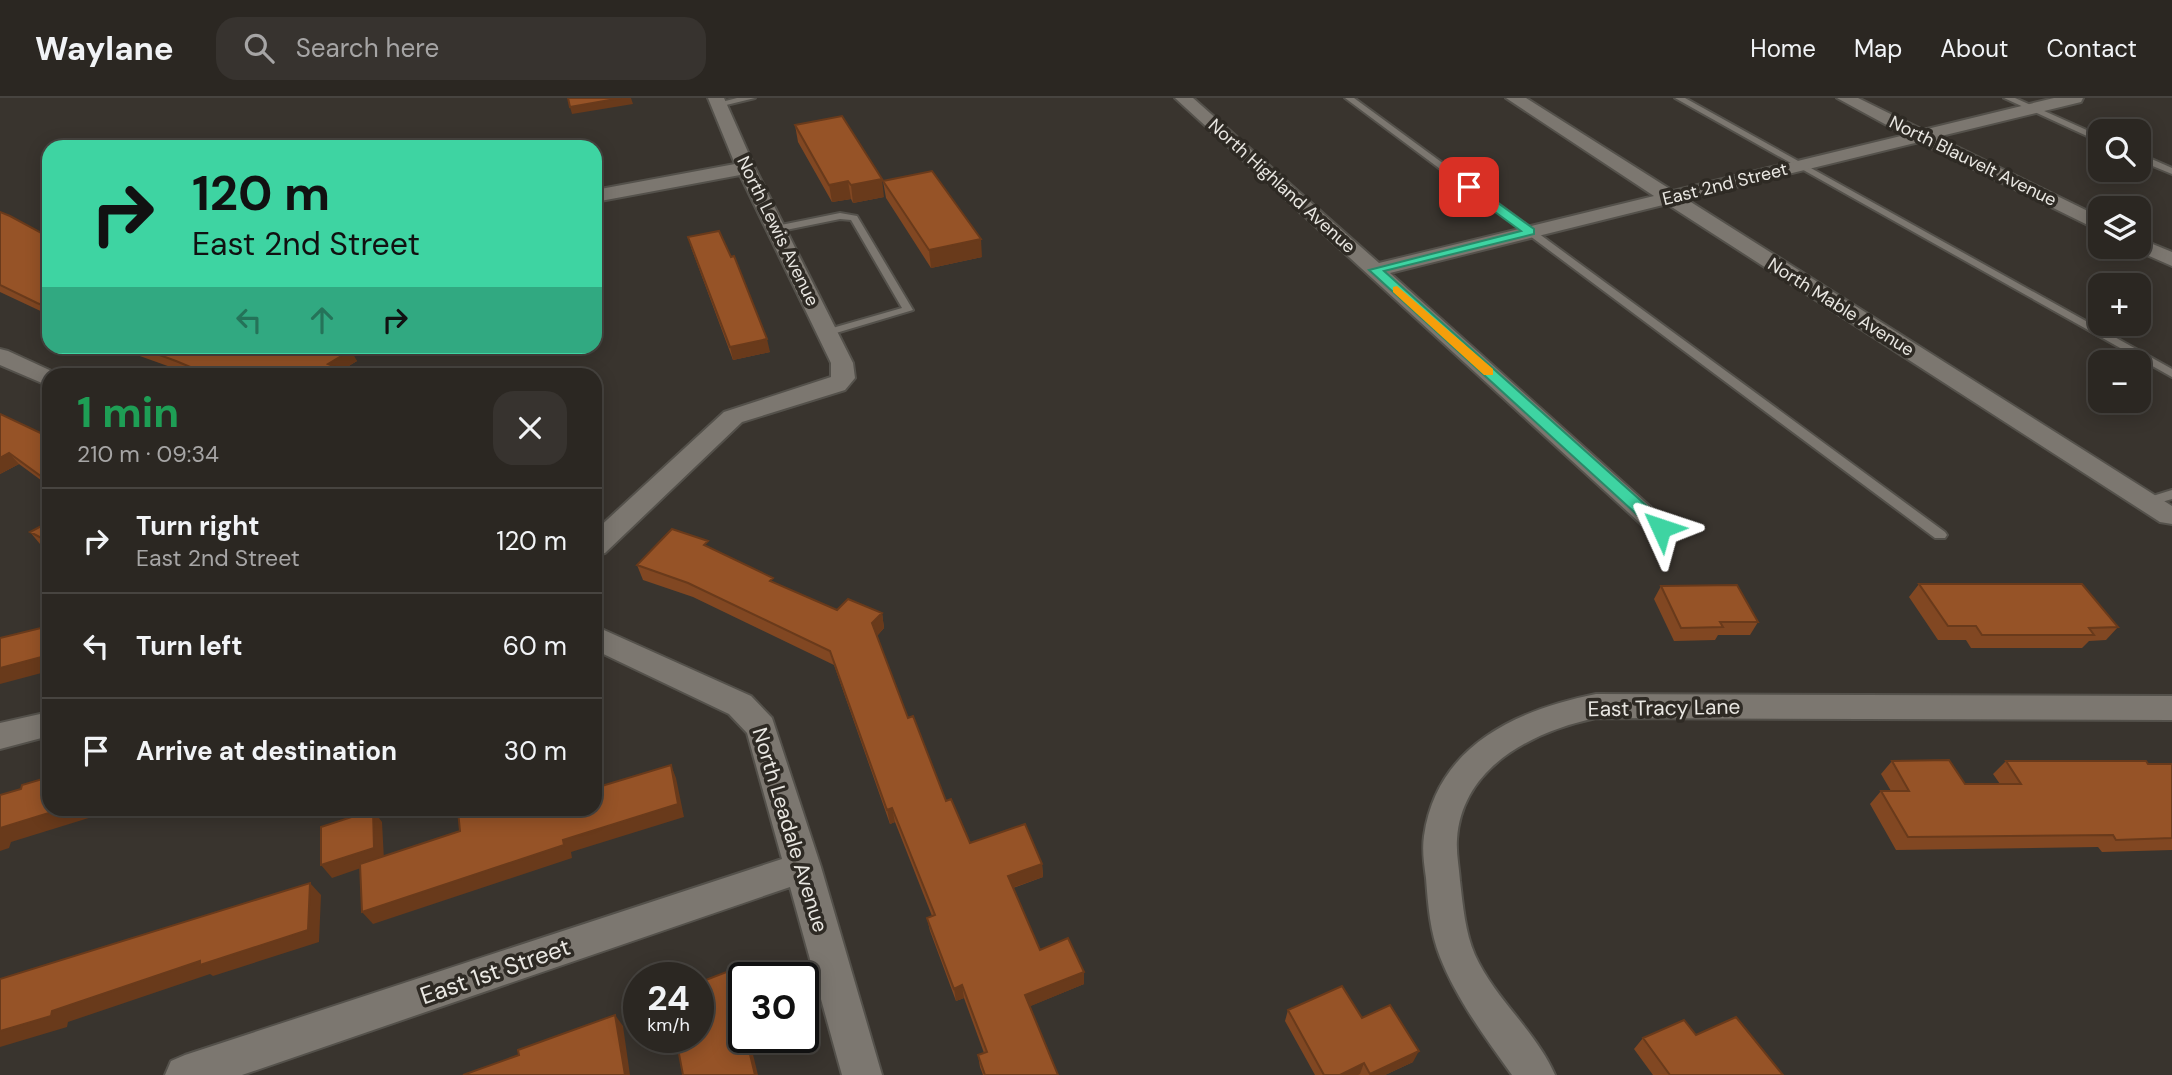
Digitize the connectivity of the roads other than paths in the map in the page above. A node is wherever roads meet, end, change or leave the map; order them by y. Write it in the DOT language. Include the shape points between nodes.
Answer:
graph roads {
  1 [pos="751,98"];
  2 [pos="1183,98"];
  3 [pos="1349,98"];
  4 [pos="1514,98"];
  5 [pos="1679,98"];
  6 [pos="1845,98"];
  7 [pos="2008,98"];
  8 [pos="2075,98"];
  9 [pos="717,101"];
  10 [pos="2031,109"];
  11 [pos="2088,134"];
  12 [pos="1922,136"];
  13 [pos="2151,162"];
  14 [pos="1799,166"];
  15 [pos="747,168"];
  16 [pos="2172,171"];
  17 [pos="602,195"];
  18 [pos="1669,197"];
  19 [pos="2088,219"];
  20 [pos="776,229"];
  21 [pos="1530,232"];
  22 [pos="2151,250"];
  23 [pos="2172,260"];
  24 [pos="1375,270"];
  25 [pos="826,333"];
  26 [pos="0,356"];
  27 [pos="2172,374"];
  28 [pos="42,376"];
  29 [pos="2170,505"];
  30 [pos="1661,528"];
  31 [pos="1940,535"];
  32 [pos="602,539"];
  33 [pos="602,640"];
  34 [pos="2172,708"];
  35 [pos="42,726"];
  36 [pos="0,736"];
  37 [pos="804,867"];
  38 [pos="185,1075"];
  39 [pos="862,1075"];
  40 [pos="1535,1075"];
  1 -- 9 [label="lane"];
  2 -- 24 [label="street, North Highland Avenue"];
  3 -- 21 [label="lane"];
  4 -- 18 [label="street, North Mable Avenue"];
  5 -- 14 [label="lane"];
  6 -- 12 [label="street, North Blauvelt Avenue"];
  7 -- 10 [label="lane"];
  8 -- 10 [label="street, East 2nd Street"];
  9 -- 15 [label="street, North Lewis Avenue"];
  10 -- 11 [label="lane"];
  10 -- 12 [label="street, East 2nd Street"];
  12 -- 14 [label="street, East 2nd Street"];
  12 -- 19 [label="street, North Blauvelt Avenue"];
  13 -- 16 [label="lane"];
  14 -- 18 [label="street, East 2nd Street"];
  14 -- 27 [label="lane"];
  15 -- 17 [label="street"];
  15 -- 20 [label="street, North Lewis Avenue"];
  18 -- 21 [label="street, East 2nd Street"];
  18 -- 29 [label="street, North Mable Avenue" via="2148,502"];
  20 -- 25 [label="street, North Lewis Avenue"];
  20 -- 25 [label="lane" via="840,216 854,218 908,310"];
  21 -- 24 [label="street, East 2nd Street"];
  21 -- 31 [label="lane"];
  22 -- 23 [label="street"];
  24 -- 30 [label="street, North Highland Avenue"];
  25 -- 32 [label="street, North Lewis Avenue" via="842,363 843,378 837,385 733,417"];
  26 -- 28 [label="street"];
  33 -- 37 [label="street, North Leadale Avenue" via="751,714 761,727"];
  34 -- 40 [label="street, East Tracy Lane" via="1596,706 1532,721 1484,753 1457,790 1440,834 1449,935 1463,970"];
  35 -- 36 [label="street"];
  37 -- 38 [label="street, East 1st Street"];
  37 -- 39 [label="street, North Leadale Avenue"];
}
